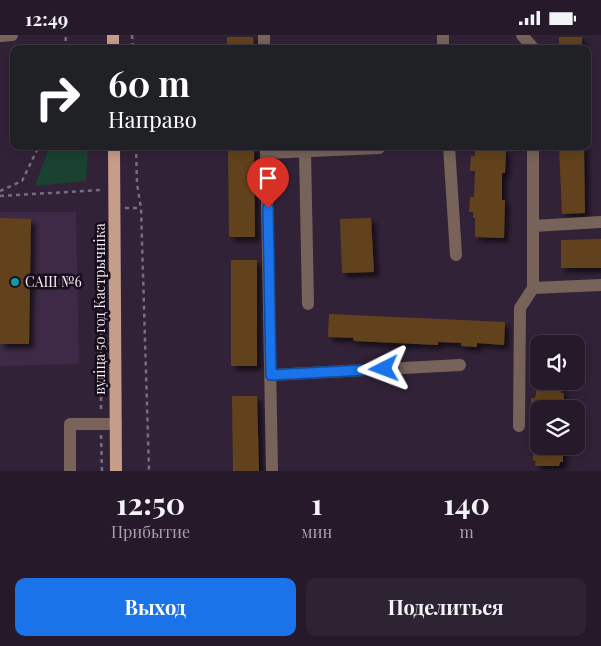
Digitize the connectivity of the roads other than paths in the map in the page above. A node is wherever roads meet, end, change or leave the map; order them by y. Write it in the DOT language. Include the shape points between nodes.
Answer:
graph roads {
  1 [pos="0,35"];
  2 [pos="12,35"];
  3 [pos="522,35"];
  4 [pos="531,45"];
  5 [pos="114,150"];
  6 [pos="266,150"];
  7 [pos="286,150"];
  8 [pos="330,150"];
  9 [pos="449,150"];
  10 [pos="533,150"];
  11 [pos="305,151"];
  12 [pos="601,222"];
  13 [pos="533,226"];
  14 [pos="456,255"];
  15 [pos="601,285"];
  16 [pos="533,288"];
  17 [pos="308,304"];
  18 [pos="460,365"];
  19 [pos="271,375"];
  20 [pos="116,424"];
  21 [pos="519,426"];
  22 [pos="70,471"];
  23 [pos="116,471"];
  24 [pos="272,471"];
  1 -- 2 [label="street"];
  3 -- 4 [label="street"];
  5 -- 20 [label="main road, вуліца 50 год Кастрычніка"];
  6 -- 19 [label="street"];
  7 -- 11 [label="street"];
  8 -- 11 [label="street"];
  9 -- 14 [label="street"];
  10 -- 13 [label="street"];
  11 -- 17 [label="street"];
  12 -- 13 [label="street"];
  13 -- 16 [label="street"];
  15 -- 16 [label="street"];
  16 -- 21 [label="street" via="520,308"];
  18 -- 19 [label="street"];
  19 -- 24 [label="street"];
  20 -- 22 [label="street" via="70,424"];
  20 -- 23 [label="main road, вуліца 50 год Кастрычніка"];
}
